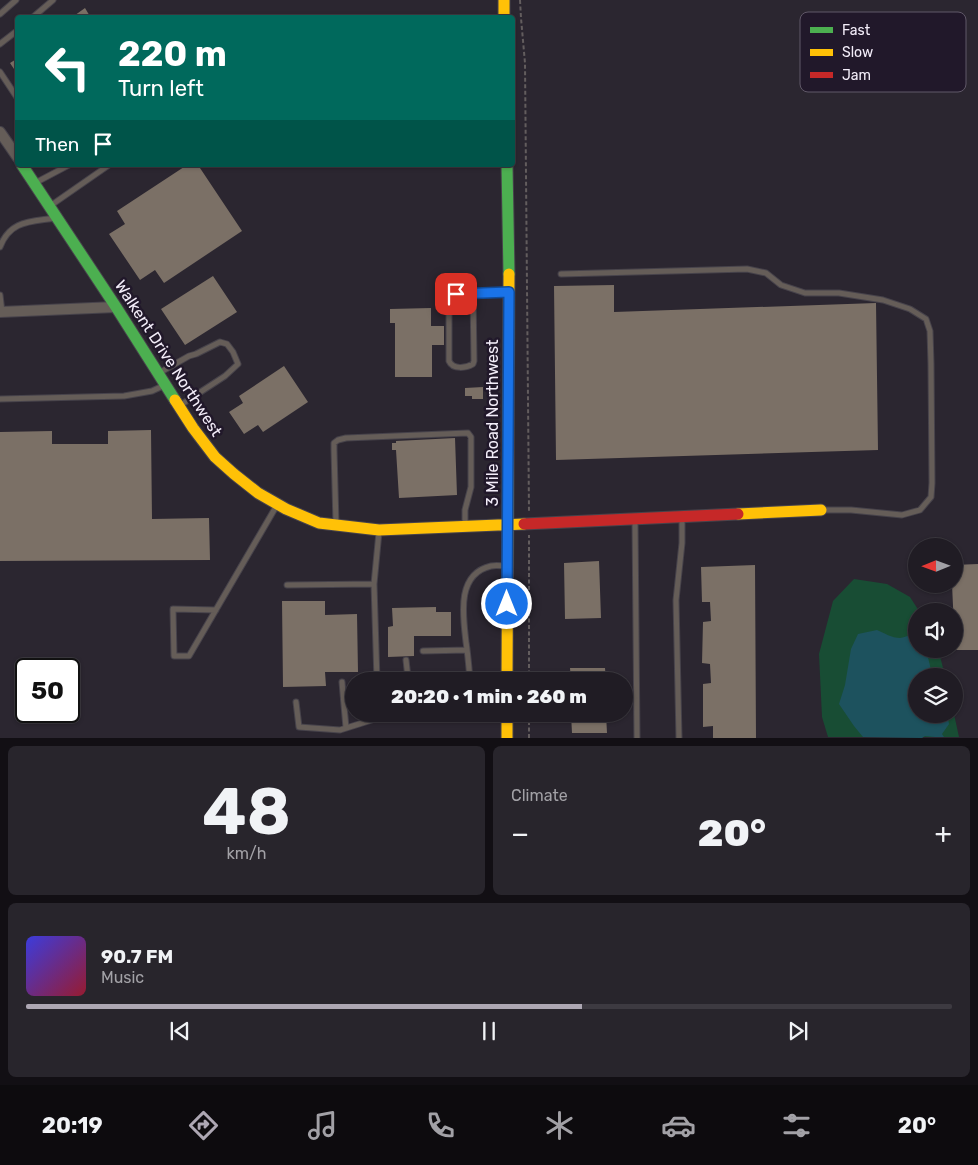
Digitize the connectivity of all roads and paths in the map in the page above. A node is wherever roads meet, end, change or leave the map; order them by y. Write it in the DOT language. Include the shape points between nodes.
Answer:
graph roads {
  1 [pos="16,0"];
  2 [pos="53,0"];
  3 [pos="504,0"];
  4 [pos="520,0"];
  5 [pos="1,13"];
  6 [pos="36,15"];
  7 [pos="504,15"];
  8 [pos="15,32"];
  9 [pos="0,44"];
  10 [pos="0,72"];
  11 [pos="15,94"];
  12 [pos="0,132"];
  13 [pos="15,154"];
  14 [pos="23,167"];
  15 [pos="64,167"];
  16 [pos="106,167"];
  17 [pos="507,167"];
  18 [pos="34,184"];
  19 [pos="49,206"];
  20 [pos="57,218"];
  21 [pos="0,247"];
  22 [pos="561,274"];
  23 [pos="509,292"];
  24 [pos="473,293"];
  25 [pos="0,295"];
  26 [pos="116,306"];
  27 [pos="1,312"];
  28 [pos="158,373"];
  29 [pos="166,385"];
  30 [pos="0,399"];
  31 [pos="179,406"];
  32 [pos="278,504"];
  33 [pos="821,510"];
  34 [pos="682,517"];
  35 [pos="635,519"];
  36 [pos="530,524"];
  37 [pos="336,525"];
  38 [pos="507,525"];
  39 [pos="465,526"];
  40 [pos="379,530"];
  41 [pos="508,566"];
  42 [pos="374,584"];
  43 [pos="287,586"];
  44 [pos="216,610"];
  45 [pos="467,650"];
  46 [pos="423,651"];
  47 [pos="406,660"];
  48 [pos="377,672"];
  49 [pos="407,672"];
  50 [pos="468,672"];
  51 [pos="507,672"];
  52 [pos="529,672"];
  53 [pos="342,682"];
  54 [pos="296,702"];
  55 [pos="362,722"];
  56 [pos="506,722"];
  57 [pos="529,722"];
  58 [pos="346,728"];
  59 [pos="507,738"];
  60 [pos="529,738"];
  61 [pos="637,738"];
  62 [pos="679,738"];
  1 -- 5 [label="lane"];
  2 -- 6 [label="lane"];
  3 -- 7 [label="street"];
  4 -- 36 [label="path" via="525,63"];
  8 -- 9 [label="lane"];
  10 -- 11 [label="lane"];
  12 -- 13 [label="street"];
  14 -- 18 [label="street, Walkent Drive Northwest"];
  15 -- 18 [label="lane"];
  16 -- 19 [label="lane"];
  17 -- 23 [label="street, 3 Mile Road Northwest"];
  18 -- 19 [label="street, Walkent Drive Northwest"];
  19 -- 20 [label="street, Walkent Drive Northwest"];
  20 -- 21 [label="lane" via="18,225"];
  20 -- 26 [label="street, Walkent Drive Northwest"];
  22 -- 33 [label="lane" via="747,270 766,273 781,285 805,293 839,293 883,300 910,309 926,319 930,331 931,364 930,497 920,510 902,515"];
  23 -- 24 [label="lane"];
  23 -- 38 [label="street, 3 Mile Road Northwest"];
  24 -- 24 [label="lane" via="456,294 450,300 449,361 455,368 470,366 474,361"];
  25 -- 27 [label="lane"];
  26 -- 27 [label="street"];
  26 -- 28 [label="street, Walkent Drive Northwest"];
  28 -- 29 [label="street, Walkent Drive Northwest"];
  28 -- 31 [label="lane" via="220,342 227,344 233,352 238,364"];
  29 -- 30 [label="lane" via="152,392 124,396"];
  29 -- 31 [label="street, Walkent Drive Northwest"];
  31 -- 32 [label="street, Walkent Drive Northwest" via="216,457 258,493"];
  32 -- 37 [label="street, Walkent Drive Northwest" via="319,523"];
  32 -- 44 [label="lane"];
  33 -- 34 [label="street, Walkent Drive Northwest"];
  34 -- 35 [label="street, Walkent Drive Northwest"];
  34 -- 62 [label="lane" via="676,600"];
  35 -- 36 [label="street, Walkent Drive Northwest"];
  35 -- 61 [label="lane"];
  36 -- 38 [label="street, Walkent Drive Northwest"];
  36 -- 52 [label="path"];
  37 -- 39 [label="lane" via="334,443 338,440 468,433 471,437 471,486"];
  37 -- 40 [label="street, Walkent Drive Northwest"];
  38 -- 39 [label="street, Walkent Drive Northwest"];
  38 -- 41 [label="street, 3 Mile Road Northwest"];
  39 -- 40 [label="street, Walkent Drive Northwest"];
  40 -- 42 [label="lane"];
  41 -- 45 [label="lane" via="487,568 470,581 463,608"];
  41 -- 51 [label="street, 3 Mile Road Northwest"];
  42 -- 43 [label="lane"];
  42 -- 48 [label="lane"];
  44 -- 44 [label="lane" via="189,656 174,656 173,609"];
  45 -- 46 [label="lane"];
  45 -- 50 [label="lane"];
  47 -- 49 [label="lane"];
  53 -- 58 [label="lane"];
  54 -- 58 [label="lane" via="299,727"];
  55 -- 58 [label="lane"];
  56 -- 59 [label="street"];
  57 -- 60 [label="path"];
}
